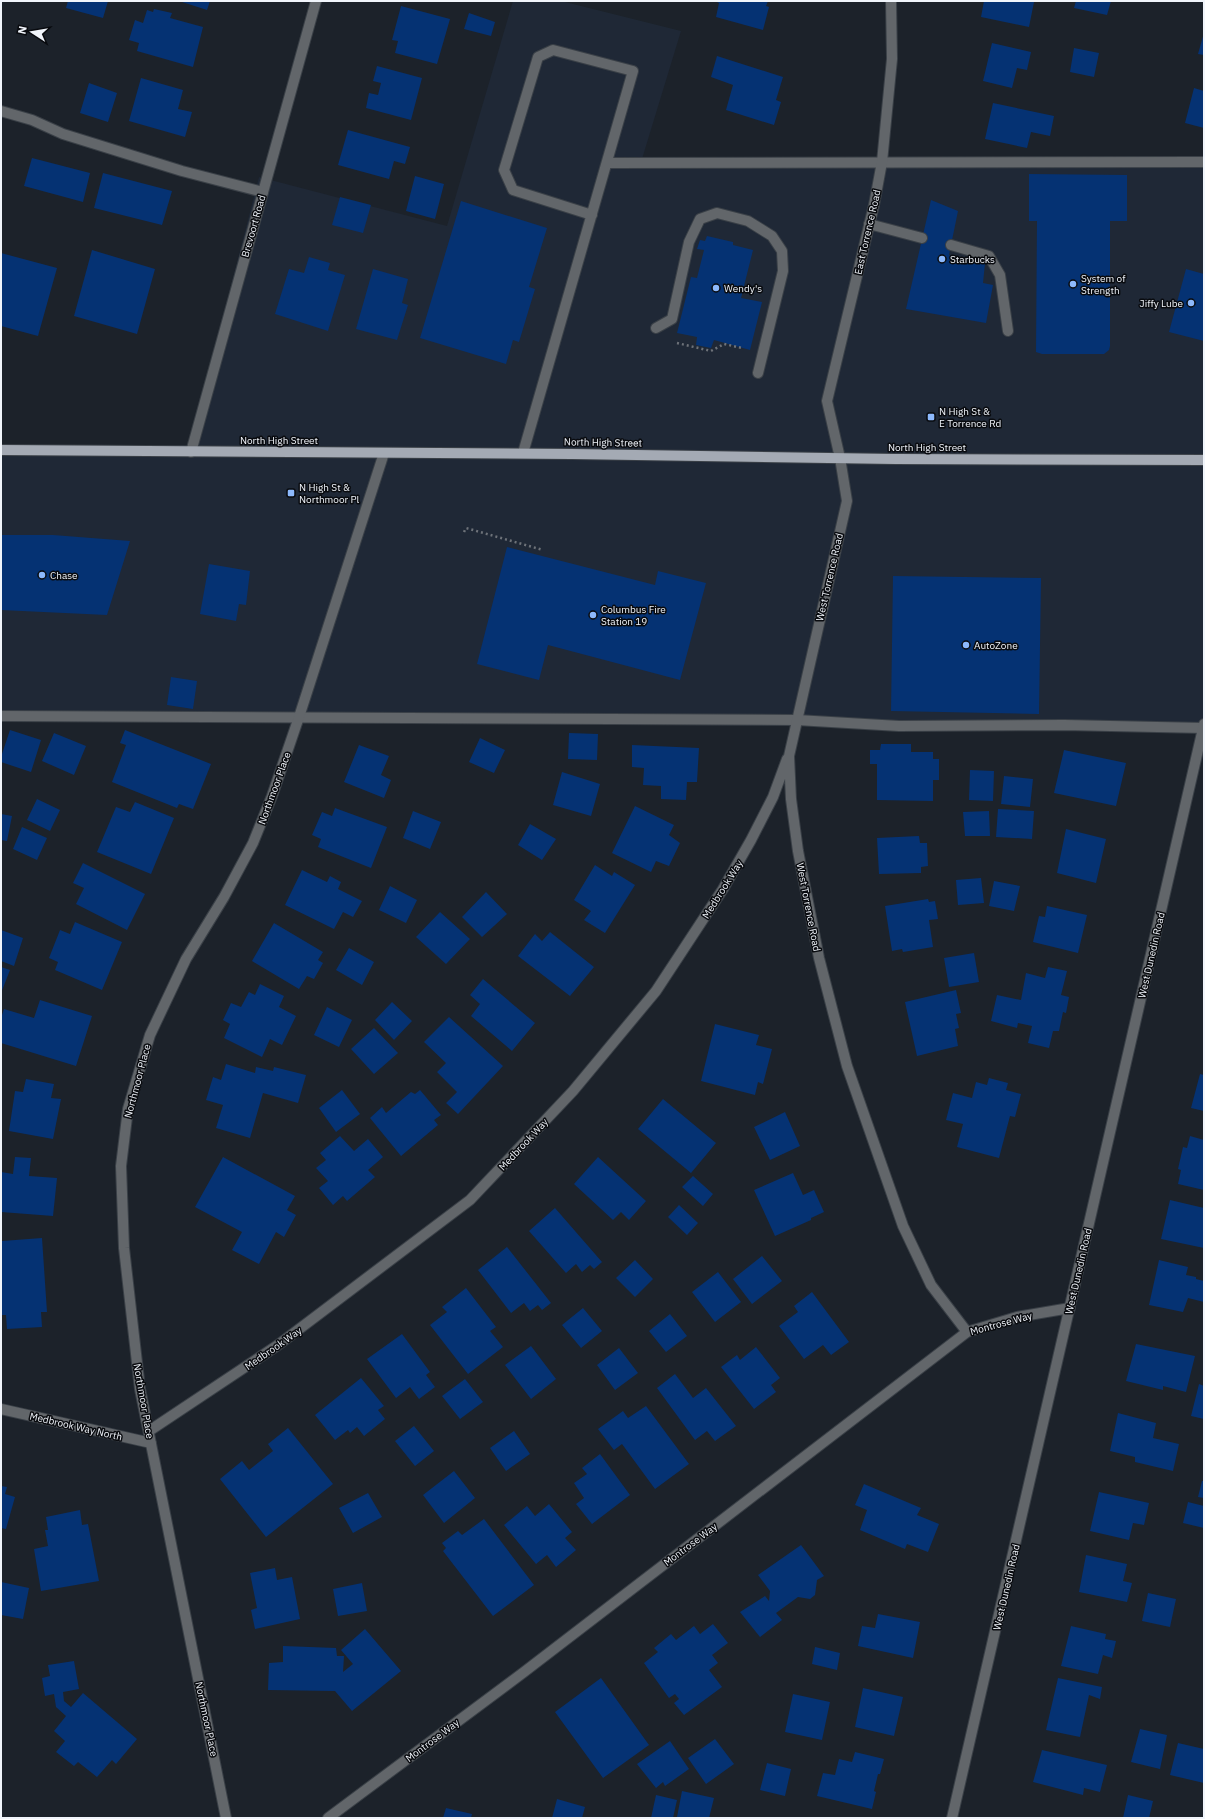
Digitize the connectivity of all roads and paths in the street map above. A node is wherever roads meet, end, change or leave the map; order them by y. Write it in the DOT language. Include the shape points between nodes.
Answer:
graph roads {
  1 [pos="316,1"];
  2 [pos="891,1"];
  3 [pos="1,111"];
  4 [pos="882,162"];
  5 [pos="1204,162"];
  6 [pos="607,163"];
  7 [pos="263,192"];
  8 [pos="592,215"];
  9 [pos="869,224"];
  10 [pos="922,238"];
  11 [pos="951,245"];
  12 [pos="656,328"];
  13 [pos="1008,331"];
  14 [pos="677,343"];
  15 [pos="745,349"];
  16 [pos="758,373"];
  17 [pos="1,450"];
  18 [pos="191,452"];
  19 [pos="384,453"];
  20 [pos="524,453"];
  21 [pos="840,458"];
  22 [pos="1204,460"];
  23 [pos="464,532"];
  24 [pos="543,550"];
  25 [pos="1,716"];
  26 [pos="299,717"];
  27 [pos="797,720"];
  28 [pos="1204,727"];
  29 [pos="789,756"];
  30 [pos="1070,1308"];
  31 [pos="967,1332"];
  32 [pos="1,1409"];
  33 [pos="149,1431"];
  34 [pos="151,1443"];
  35 [pos="226,1818"];
  36 [pos="328,1818"];
  37 [pos="952,1818"];
  1 -- 7 [label="street, Brevoort Road"];
  2 -- 4 [label="street, East Torrence Road" via="892,59"];
  3 -- 7 [label="street" via="32,120 63,134 182,171"];
  4 -- 5 [label="street"];
  4 -- 6 [label="street"];
  4 -- 9 [label="street, East Torrence Road"];
  6 -- 8 [label="street"];
  6 -- 8 [label="street" via="633,71 553,50 538,57 504,170 513,190"];
  7 -- 18 [label="street, Brevoort Road"];
  8 -- 20 [label="street"];
  9 -- 10 [label="street"];
  9 -- 21 [label="street, East Torrence Road" via="827,401"];
  11 -- 13 [label="street" via="989,256 1000,275"];
  12 -- 16 [label="street" via="672,319 689,242 700,219 716,213 748,221 772,236 782,251 782,271"];
  14 -- 15 [label="path" via="711,351 724,344"];
  17 -- 18 [label="main road, North High Street"];
  18 -- 19 [label="main road, North High Street"];
  19 -- 20 [label="main road, North High Street"];
  19 -- 26 [label="street, Northmoor Place"];
  20 -- 21 [label="main road, North High Street"];
  21 -- 22 [label="main road, North High Street"];
  21 -- 27 [label="street, West Torrence Road" via="847,502"];
  23 -- 24 [label="path" via="466,528"];
  25 -- 26 [label="street"];
  26 -- 27 [label="street"];
  26 -- 33 [label="street, Northmoor Place" via="253,843 224,898 186,959 150,1035 128,1109 121,1166 124,1248 140,1389"];
  27 -- 28 [label="street" via="899,726"];
  27 -- 29 [label="street, West Torrence Road"];
  28 -- 30 [label="street, West Dunedin Road"];
  29 -- 31 [label="street, West Torrence Road" via="791,799 798,851 819,958 847,1066 903,1226 931,1285"];
  29 -- 33 [label="street, Medbrook Way" via="773,797 723,889 656,991 573,1091 470,1200 278,1345"];
  30 -- 31 [label="street, Montrose Way" via="1017,1317"];
  30 -- 37 [label="street, West Dunedin Road"];
  31 -- 36 [label="street, Montrose Way" via="530,1667"];
  32 -- 34 [label="street, Medbrook Way North"];
  33 -- 34 [label="street, Northmoor Place"];
  34 -- 35 [label="street, Northmoor Place"];
}
